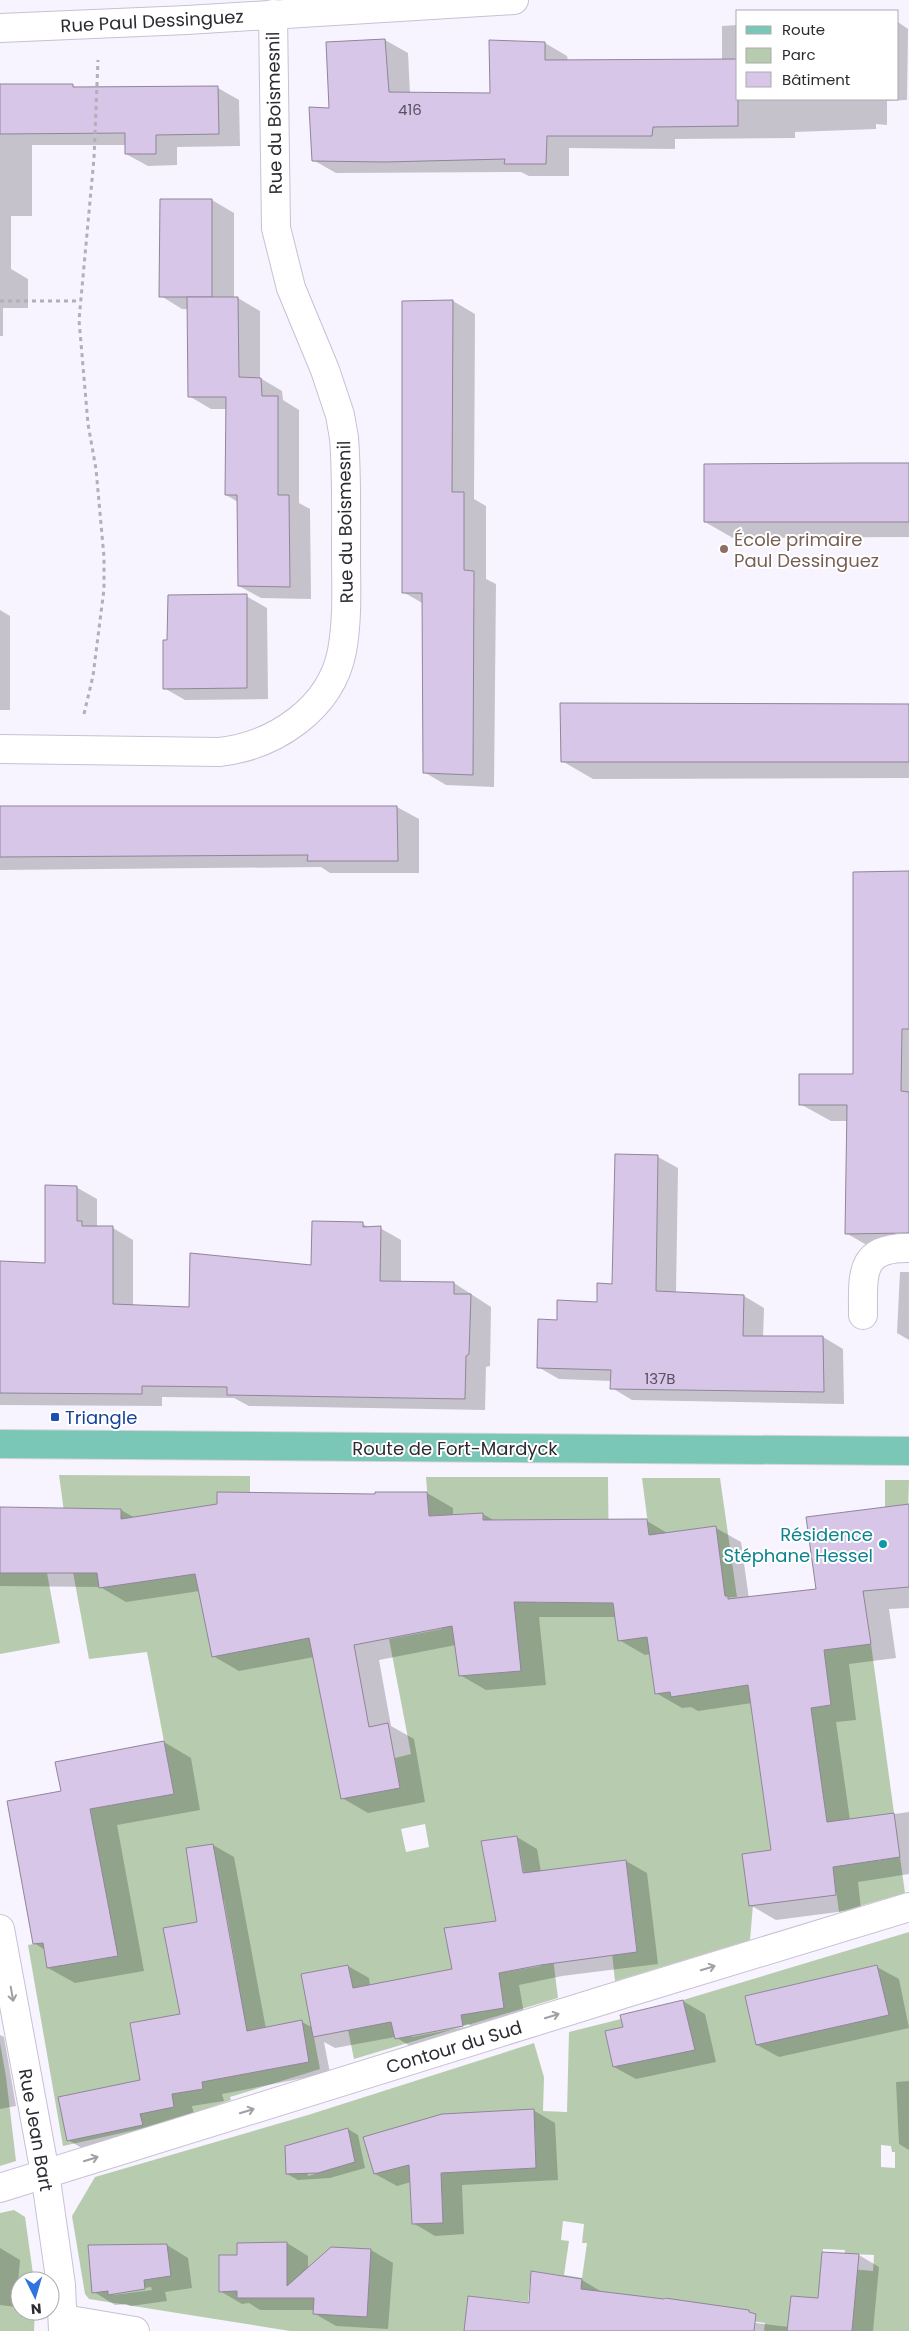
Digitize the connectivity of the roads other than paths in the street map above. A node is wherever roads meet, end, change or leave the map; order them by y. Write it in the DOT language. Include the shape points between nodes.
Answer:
graph roads {
  1 [pos="514,0"];
  2 [pos="273,14"];
  3 [pos="0,28"];
  4 [pos="0,750"];
  5 [pos="909,1248"];
  6 [pos="863,1315"];
  7 [pos="0,1444"];
  8 [pos="909,1451"];
  9 [pos="909,1907"];
  10 [pos="0,1929"];
  11 [pos="45,2173"];
  12 [pos="0,2188"];
  13 [pos="63,2325"];
  14 [pos="135,2331"];
  1 -- 2 [label="street, Rue Paul Dessinguez"];
  2 -- 3 [label="street, Rue Paul Dessinguez"];
  2 -- 4 [label="street, Rue du Boismesnil" via="276,228 288,281 325,370 344,438 346,617 342,653 326,687 306,712 282,731 252,746 219,752"];
  5 -- 6 [label="street" via="884,1249 870,1261 864,1280"];
  7 -- 8 [label="main road, Route de Fort-Mardyck"];
  11 -- 9 [label="street, Contour du Sud, one-way"];
  10 -- 11 [label="street, Rue Jean Bart, one-way"];
  11 -- 12 [label="street, Contour du Sud"];
  11 -- 13 [label="street, Rue Jean Bart"];
  13 -- 14 [label="street"];
}
